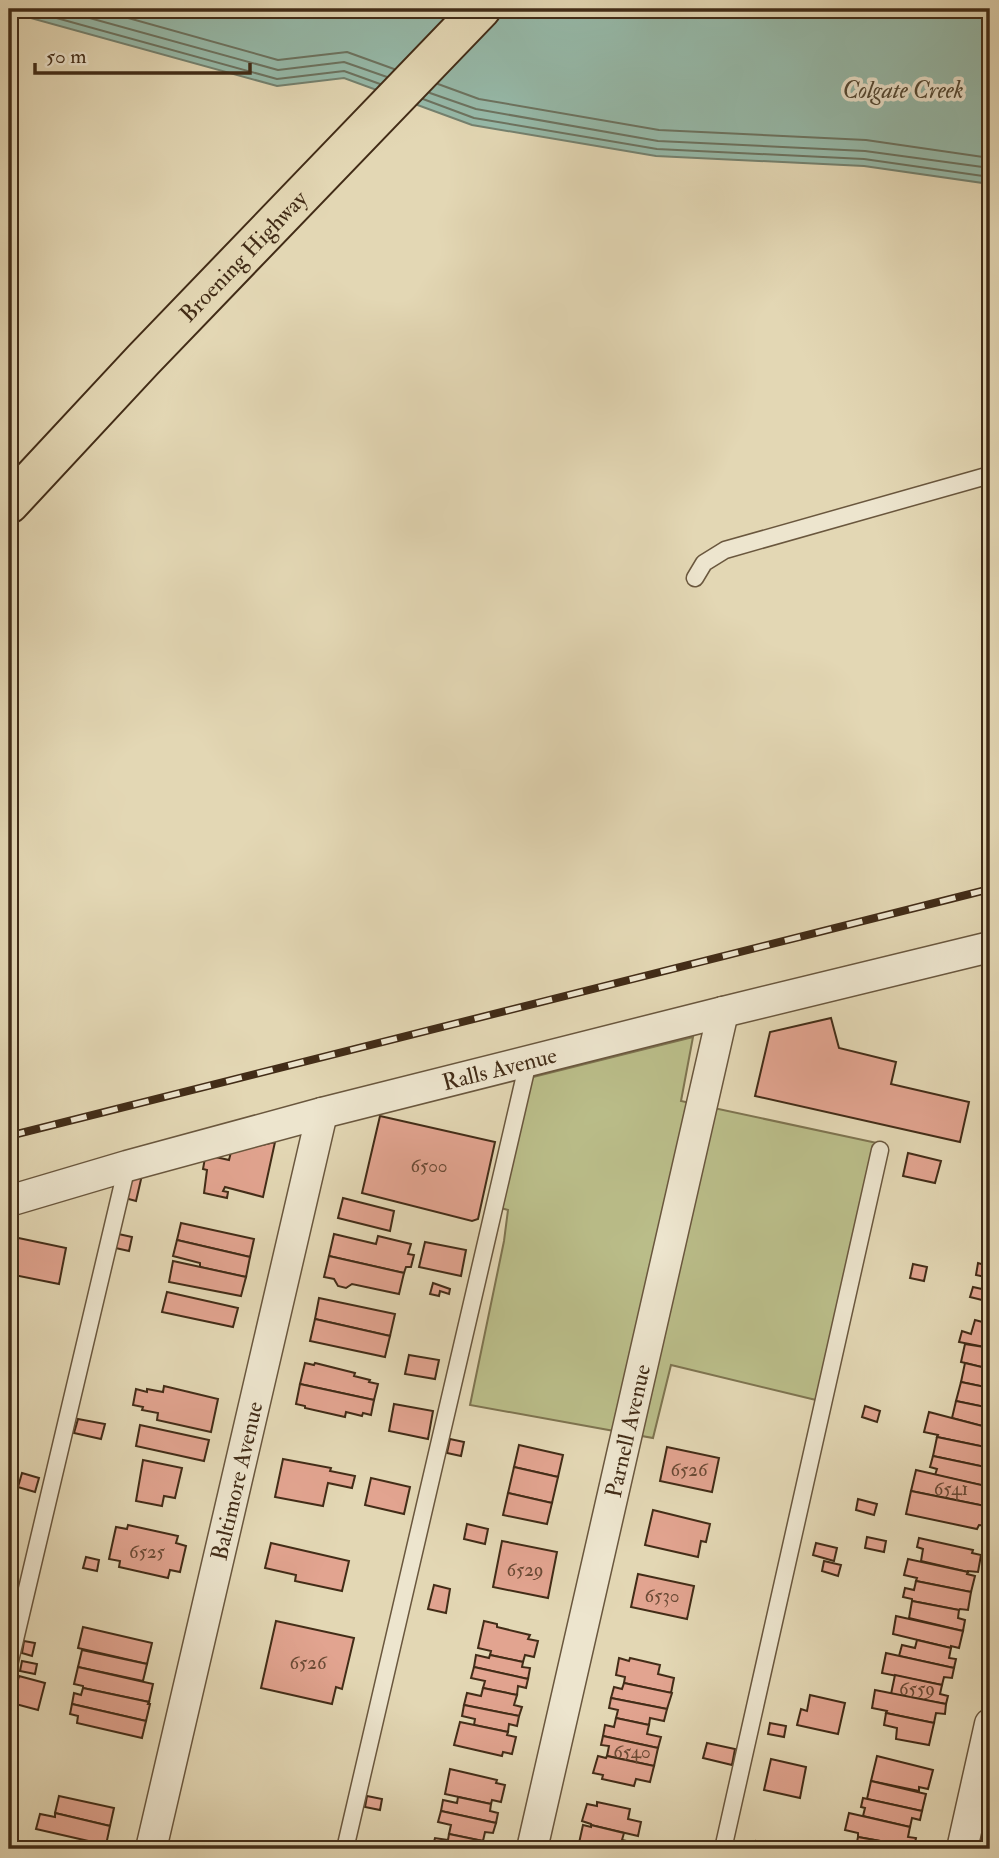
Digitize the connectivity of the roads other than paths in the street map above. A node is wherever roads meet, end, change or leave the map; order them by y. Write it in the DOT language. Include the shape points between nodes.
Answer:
graph roads {
  1 [pos="481,9"];
  2 [pos="990,475"];
  3 [pos="9,504"];
  4 [pos="695,578"];
  5 [pos="990,947"];
  6 [pos="723,1012"];
  7 [pos="528,1062"];
  8 [pos="322,1113"];
  9 [pos="880,1150"];
  10 [pos="127,1166"];
  11 [pos="9,1201"];
  12 [pos="9,1665"];
  13 [pos="990,1724"];
  14 [pos="151,1849"];
  15 [pos="345,1849"];
  16 [pos="532,1849"];
  17 [pos="723,1849"];
  18 [pos="962,1849"];
  1 -- 3 [label="main road, Broening Highway"];
  2 -- 4 [label="lane" via="725,550 704,562"];
  5 -- 6 [label="street, Ralls Avenue"];
  6 -- 7 [label="street, Ralls Avenue"];
  6 -- 16 [label="street, Parnell Avenue"];
  7 -- 8 [label="street, Ralls Avenue"];
  7 -- 15 [label="lane"];
  8 -- 10 [label="street, Ralls Avenue"];
  8 -- 14 [label="street, Baltimore Avenue"];
  9 -- 17 [label="lane"];
  10 -- 11 [label="street, Ralls Avenue"];
  10 -- 12 [label="lane"];
  13 -- 18 [label="street"];
}
